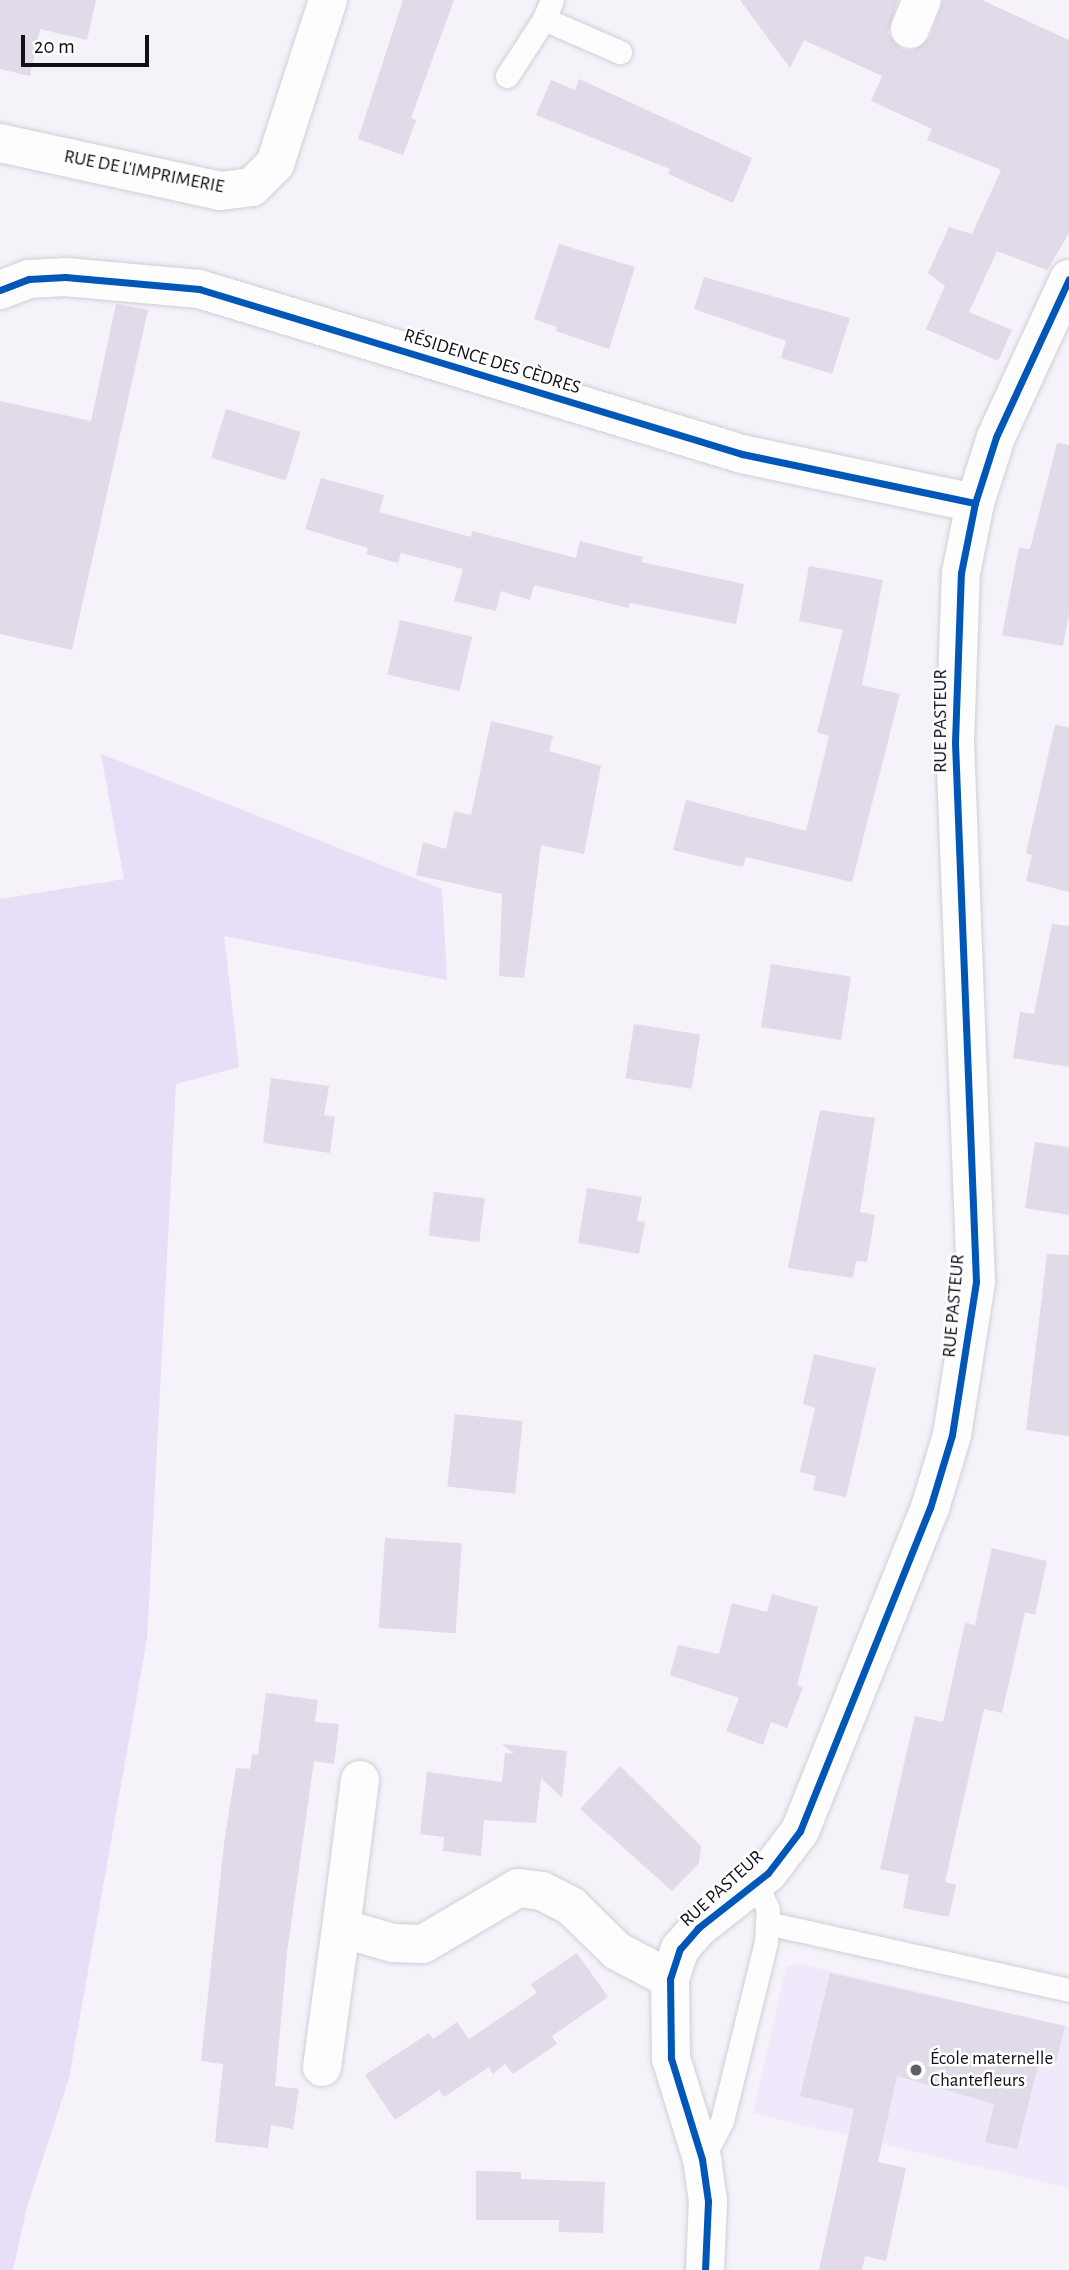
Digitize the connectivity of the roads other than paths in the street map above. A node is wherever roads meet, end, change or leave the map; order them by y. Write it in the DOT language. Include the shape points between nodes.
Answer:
graph roads {
  1 [pos="328,0"];
  2 [pos="548,10"];
  3 [pos="620,52"];
  4 [pos="506,76"];
  5 [pos="0,143"];
  6 [pos="1069,279"];
  7 [pos="0,290"];
  8 [pos="975,503"];
  9 [pos="360,1780"];
  10 [pos="756,1883"];
  11 [pos="767,1923"];
  12 [pos="341,1928"];
  13 [pos="670,1979"];
  14 [pos="1069,1990"];
  15 [pos="322,2067"];
  16 [pos="702,2159"];
  17 [pos="705,2270"];
  1 -- 5 [label="street, RUE DE L'IMPRIMERIE" via="275,164 252,187 220,191"];
  2 -- 3 [label="lane"];
  2 -- 4 [label="lane"];
  6 -- 8 [label="street, RUE PASTEUR" via="1018,383"];
  7 -- 8 [label="street, RÉSIDENCE DES CÈDRES" via="29,279 65,277 199,289 742,454"];
  8 -- 10 [label="street, RUE PASTEUR" via="961,573 955,742 976,1282 964,1367 952,1434 930,1508 818,1791 800,1831"];
  9 -- 12 [label="street"];
  10 -- 11 [label="lane" via="768,1909"];
  10 -- 13 [label="street, RUE PASTEUR" via="698,1927 680,1949"];
  11 -- 14 [label="lane"];
  11 -- 16 [label="lane" via="722,2121"];
  12 -- 13 [label="street" via="393,1944 423,1944 518,1888 542,1891 572,1906 617,1951"];
  12 -- 15 [label="street"];
  13 -- 16 [label="street, RUE PASTEUR" via="671,2058"];
  16 -- 17 [label="street, RUE PASTEUR" via="708,2201"];
}
